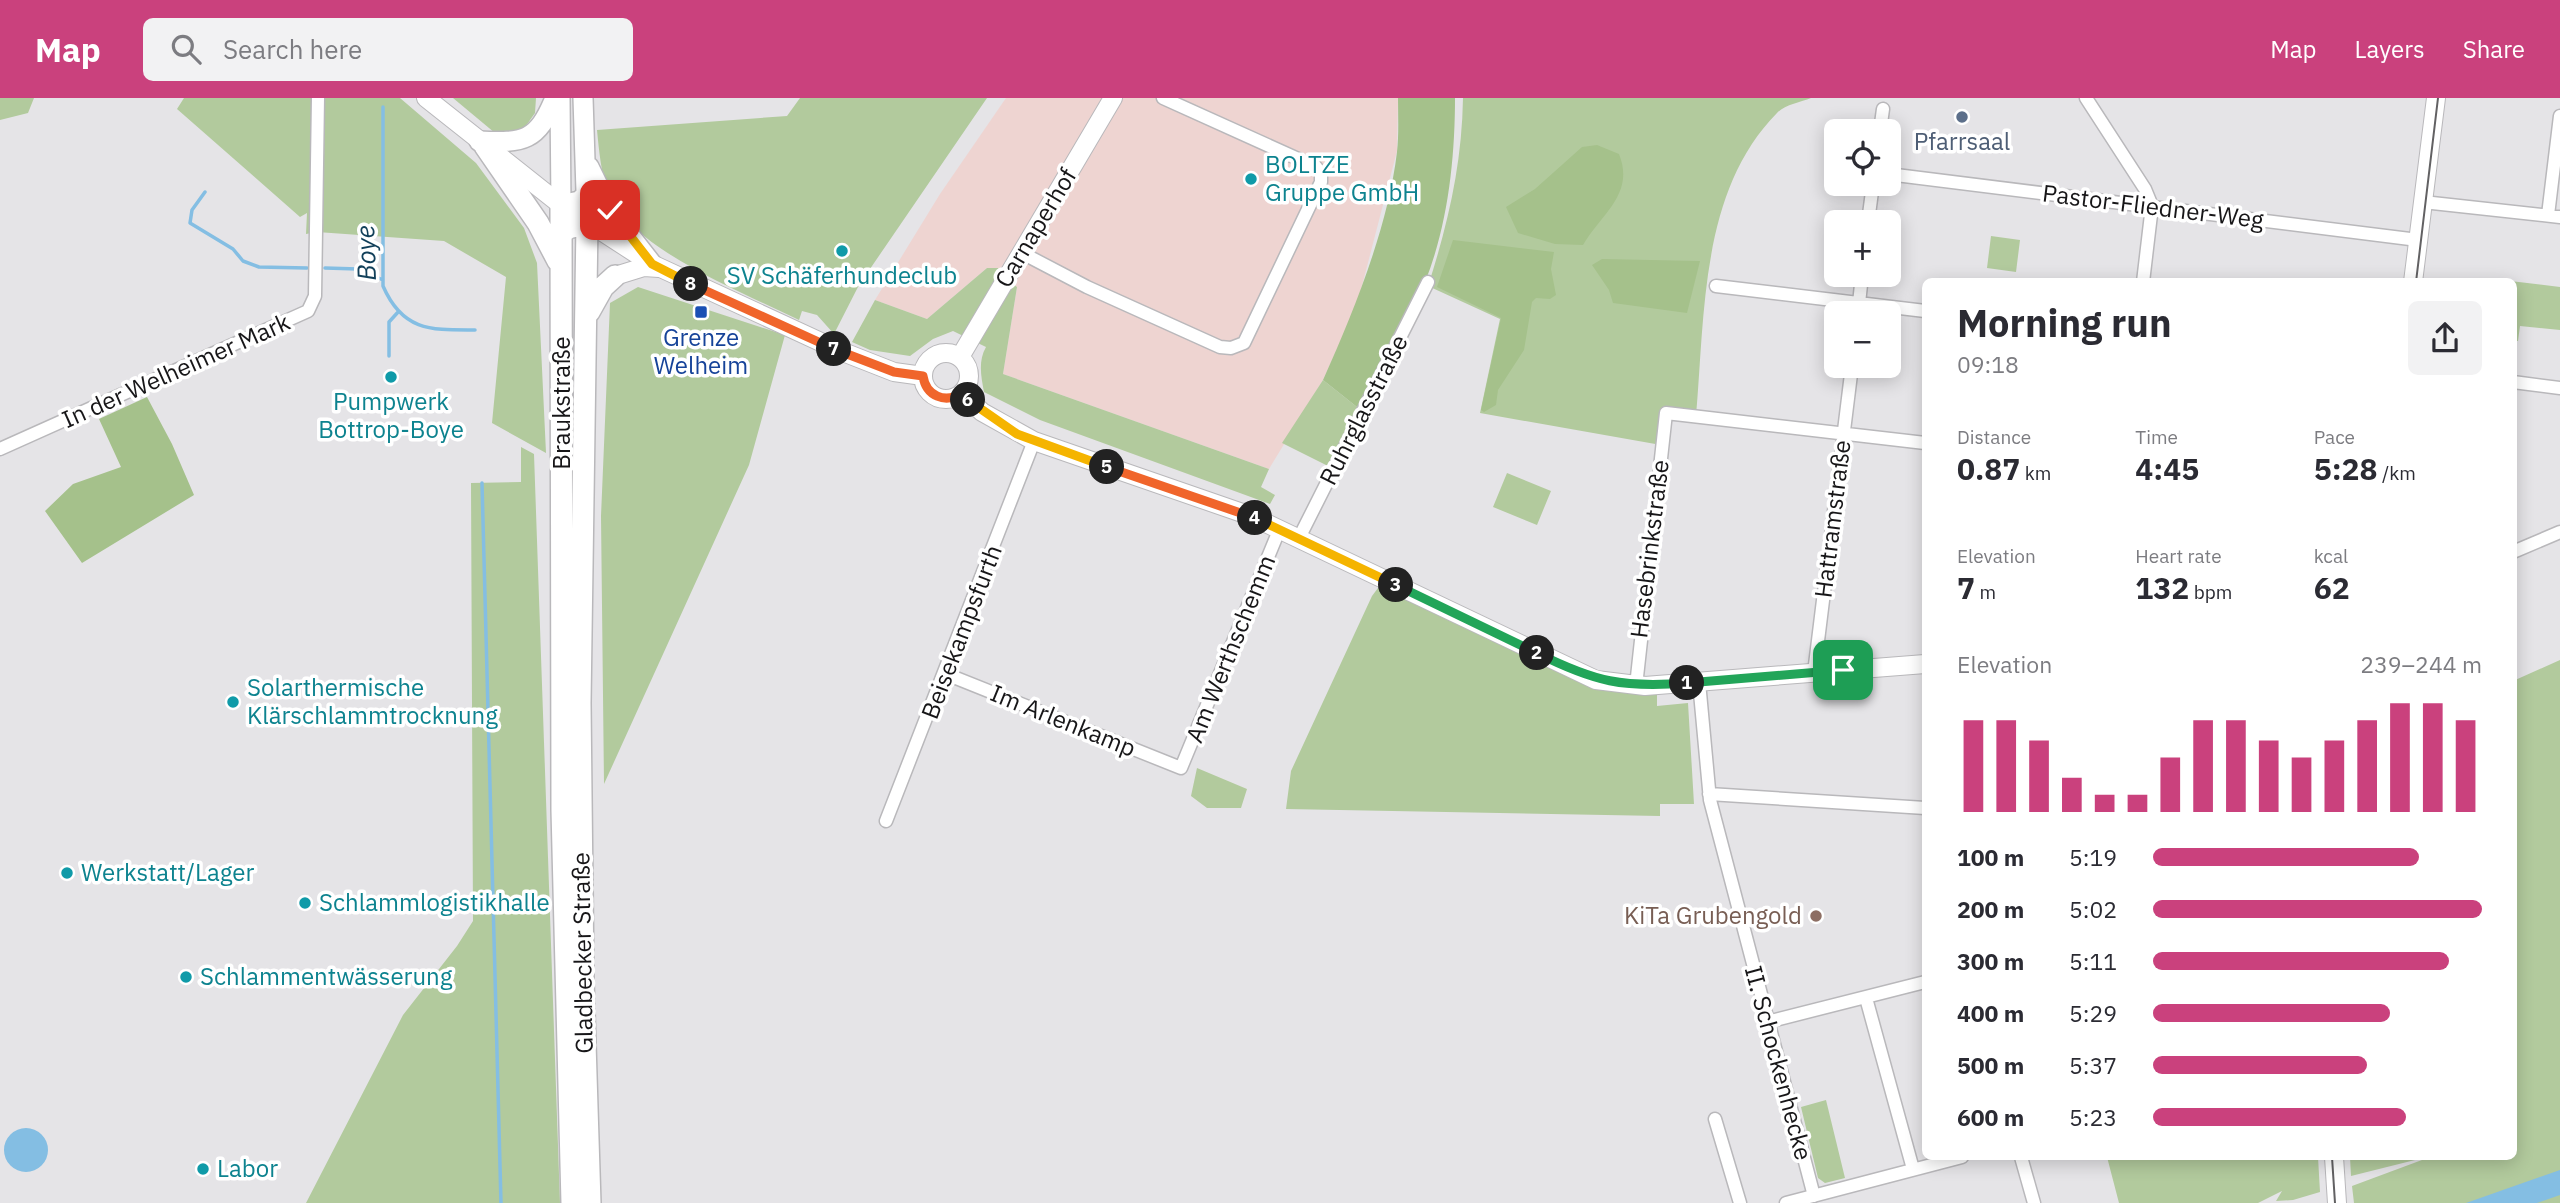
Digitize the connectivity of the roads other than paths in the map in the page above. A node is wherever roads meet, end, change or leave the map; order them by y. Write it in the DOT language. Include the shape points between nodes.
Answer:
graph roads {
  1 [pos="318,98"];
  2 [pos="426,98"];
  3 [pos="557,98"];
  4 [pos="583,98"];
  5 [pos="1113,98"];
  6 [pos="1163,98"];
  7 [pos="2086,98"];
  8 [pos="2436,98"];
  9 [pos="1883,109"];
  10 [pos="2560,116"];
  11 [pos="1882,119"];
  12 [pos="482,144"];
  13 [pos="586,160"];
  14 [pos="1901,176"];
  15 [pos="586,195"];
  16 [pos="2423,202"];
  17 [pos="561,205"];
  18 [pos="2152,206"];
  19 [pos="2554,216"];
  20 [pos="587,223"];
  21 [pos="561,234"];
  22 [pos="2418,240"];
  23 [pos="1022,253"];
  24 [pos="655,266"];
  25 [pos="561,267"];
  26 [pos="615,276"];
  27 [pos="2143,278"];
  28 [pos="2413,278"];
  29 [pos="1428,282"];
  30 [pos="1716,286"];
  31 [pos="1824,303"];
  32 [pos="1901,310"];
  33 [pos="1922,311"];
  34 [pos="588,317"];
  35 [pos="960,357"];
  36 [pos="923,376"];
  37 [pos="1851,378"];
  38 [pos="2517,383"];
  39 [pos="2560,388"];
  40 [pos="962,393"];
  41 [pos="1844,433"];
  42 [pos="1034,441"];
  43 [pos="1922,443"];
  44 [pos="0,449"];
  45 [pos="1279,528"];
  46 [pos="2560,532"];
  47 [pos="1299,538"];
  48 [pos="2517,550"];
  49 [pos="1922,664"];
  50 [pos="1814,673"];
  51 [pos="946,674"];
  52 [pos="1699,682"];
  53 [pos="1636,686"];
  54 [pos="571,705"];
  55 [pos="1181,768"];
  56 [pos="1709,794"];
  57 [pos="1922,808"];
  58 [pos="886,821"];
  59 [pos="1922,983"];
  60 [pos="1866,999"];
  61 [pos="1767,1022"];
  62 [pos="1715,1119"];
  63 [pos="1950,1160"];
  64 [pos="2022,1160"];
  65 [pos="2335,1164"];
  66 [pos="1913,1169"];
  67 [pos="1809,1199"];
  68 [pos="572,1203"];
  69 [pos="590,1203"];
  70 [pos="1740,1203"];
  71 [pos="1786,1203"];
  72 [pos="2034,1203"];
  73 [pos="2337,1203"];
  1 -- 44 [label="street, In der Welheimer Mark" via="315,296 310,309"];
  2 -- 12 [label="main road"];
  3 -- 12 [label="main road" via="530,137"];
  3 -- 17 [label="main road, Braukstraße"];
  4 -- 13 [label="main road, Braukstraße"];
  5 -- 23 [label="main road, Carnaperhof"];
  6 -- 23 [label="street" via="1316,167 1321,174 1298,234 1244,343 1220,347"];
  7 -- 18 [label="street"];
  8 -- 16 [label="main road"];
  9 -- 11 [label="street"];
  10 -- 19 [label="street"];
  12 -- 17 [label="main road"];
  12 -- 25 [label="highway" via="533,215"];
  13 -- 15 [label="main road, Braukstraße"];
  13 -- 24 [label="main road" via="610,210"];
  14 -- 18 [label="street, Pastor-Fliedner-Weg"];
  15 -- 17 [label="main road"];
  15 -- 20 [label="main road, Braukstraße"];
  16 -- 19 [label="street"];
  16 -- 22 [label="main road"];
  17 -- 20 [label="main road"];
  17 -- 21 [label="highway, Braukstraße"];
  18 -- 22 [label="street, Pastor-Fliedner-Weg"];
  18 -- 27 [label="street"];
  20 -- 21 [label="highway"];
  20 -- 24 [label="main road"];
  20 -- 34 [label="highway, Braukstraße"];
  21 -- 25 [label="highway, Braukstraße"];
  22 -- 28 [label="main road"];
  23 -- 35 [label="main road, Carnaperhof"];
  24 -- 26 [label="main road"];
  24 -- 36 [label="main road" via="878,367"];
  25 -- 54 [label="highway, Braukstraße"];
  26 -- 34 [label="highway" via="593,301"];
  29 -- 47 [label="street, Ruhrglasstraße"];
  30 -- 31 [label="street"];
  32 -- 33 [label="street"];
  34 -- 54 [label="highway, Braukstraße"];
  35 -- 36 [label="main road" via="936,355 926,364"];
  35 -- 40 [label="main road" via="969,374"];
  36 -- 40 [label="main road" via="927,388 938,397"];
  37 -- 41 [label="street, Hattramstraße"];
  38 -- 39 [label="street"];
  40 -- 42 [label="main road" via="982,412"];
  41 -- 43 [label="street"];
  41 -- 50 [label="street, Hattramstraße"];
  41 -- 53 [label="street, Hasebrinkstraße" via="1666,413"];
  42 -- 45 [label="main road"];
  42 -- 51 [label="street, Beisekampsfurth"];
  45 -- 47 [label="main road"];
  45 -- 55 [label="street, Am Werthschemm"];
  46 -- 48 [label="street"];
  47 -- 53 [label="main road" via="1583,675"];
  49 -- 50 [label="main road"];
  50 -- 52 [label="main road"];
  51 -- 55 [label="street, Im Arlenkamp"];
  51 -- 58 [label="street, Beisekampsfurth"];
  52 -- 53 [label="main road"];
  52 -- 56 [label="street, II. Schockenhecke"];
  54 -- 68 [label="highway, Gladbecker Straße" via="565,992"];
  54 -- 69 [label="highway, Gladbecker Straße"];
  56 -- 57 [label="street"];
  56 -- 61 [label="street, II. Schockenhecke"];
  59 -- 60 [label="street"];
  60 -- 61 [label="street"];
  60 -- 66 [label="street"];
  61 -- 67 [label="street, II. Schockenhecke"];
  62 -- 70 [label="street"];
  63 -- 66 [label="street"];
  64 -- 72 [label="street"];
  65 -- 73 [label="main road"];
  66 -- 67 [label="street"];
  67 -- 71 [label="street"];
}
